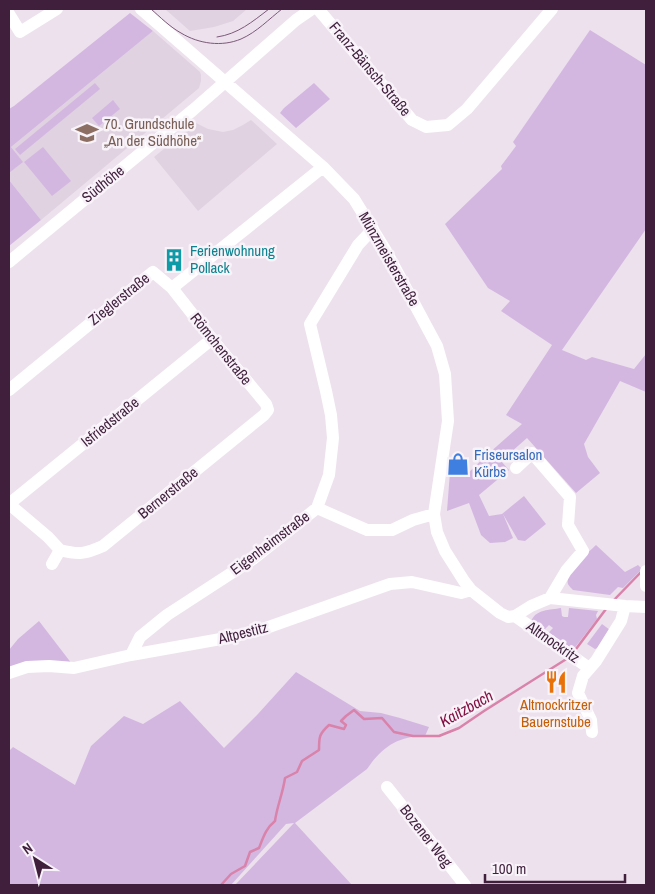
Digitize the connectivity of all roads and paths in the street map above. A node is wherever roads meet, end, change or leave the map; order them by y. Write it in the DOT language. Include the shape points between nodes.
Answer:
graph roads {
  1 [pos="57,9"];
  2 [pos="140,9"];
  3 [pos="312,9"];
  4 [pos="318,9"];
  5 [pos="552,9"];
  6 [pos="9,14"];
  7 [pos="226,82"];
  8 [pos="323,167"];
  9 [pos="373,229"];
  10 [pos="9,262"];
  11 [pos="172,288"];
  12 [pos="212,339"];
  13 [pos="9,390"];
  14 [pos="268,410"];
  15 [pos="516,468"];
  16 [pos="9,504"];
  17 [pos="317,508"];
  18 [pos="434,514"];
  19 [pos="60,550"];
  20 [pos="52,564"];
  21 [pos="646,572"];
  22 [pos="646,586"];
  23 [pos="471,590"];
  24 [pos="550,598"];
  25 [pos="614,604"];
  26 [pos="646,607"];
  27 [pos="515,616"];
  28 [pos="131,655"];
  29 [pos="590,668"];
  30 [pos="9,673"];
  31 [pos="592,732"];
  32 [pos="387,787"];
  33 [pos="465,885"];
  1 -- 6 [label="street" via="20,32"];
  2 -- 7 [label="street, Münzmeisterstraße"];
  3 -- 7 [label="street, Südhöhe"];
  4 -- 5 [label="street, Franz-Bänsch-Straße" via="412,120 426,127 448,125 467,109"];
  7 -- 8 [label="street, Münzmeisterstraße"];
  7 -- 10 [label="street, Südhöhe"];
  8 -- 9 [label="street, Münzmeisterstraße" via="354,199"];
  8 -- 11 [label="street, Zieglerstraße"];
  9 -- 17 [label="street, Eigenheimstraße" via="358,245 310,324 331,415 332,438 328,476"];
  9 -- 18 [label="street, Münzmeisterstraße" via="437,346 445,374 448,421"];
  11 -- 12 [label="street, Römchenstraße"];
  11 -- 13 [label="street, Zieglerstraße" via="153,272"];
  12 -- 14 [label="street, Römchenstraße"];
  12 -- 16 [label="street, Isfriedstraße"];
  14 -- 19 [label="street, Bernerstraße" via="103,546 88,553"];
  15 -- 24 [label="street" via="532,453 570,497 568,525 583,551"];
  16 -- 19 [label="street"];
  17 -- 18 [label="street" via="367,530 392,530"];
  17 -- 28 [label="street, Eigenheimstraße" via="253,560 167,615 140,637"];
  18 -- 23 [label="street, Münzmeisterstraße" via="445,551"];
  19 -- 20 [label="street"];
  21 -- 22 [label="street"];
  23 -- 27 [label="street, Altmockritz" via="500,613"];
  23 -- 28 [label="street, Altpestitz" via="461,593 412,582 390,584 266,628"];
  24 -- 25 [label="street, Altmockritz"];
  24 -- 27 [label="street, Altmockritz"];
  25 -- 26 [label="street, Altmockritz"];
  25 -- 29 [label="street, Altmockritz" via="621,621"];
  27 -- 29 [label="street, Altmockritz"];
  28 -- 30 [label="street, Altpestitz" via="74,668 27,667"];
  29 -- 31 [label="street, Altmockritz" via="583,676 578,692"];
  32 -- 33 [label="street, Bozener Weg"];
}
